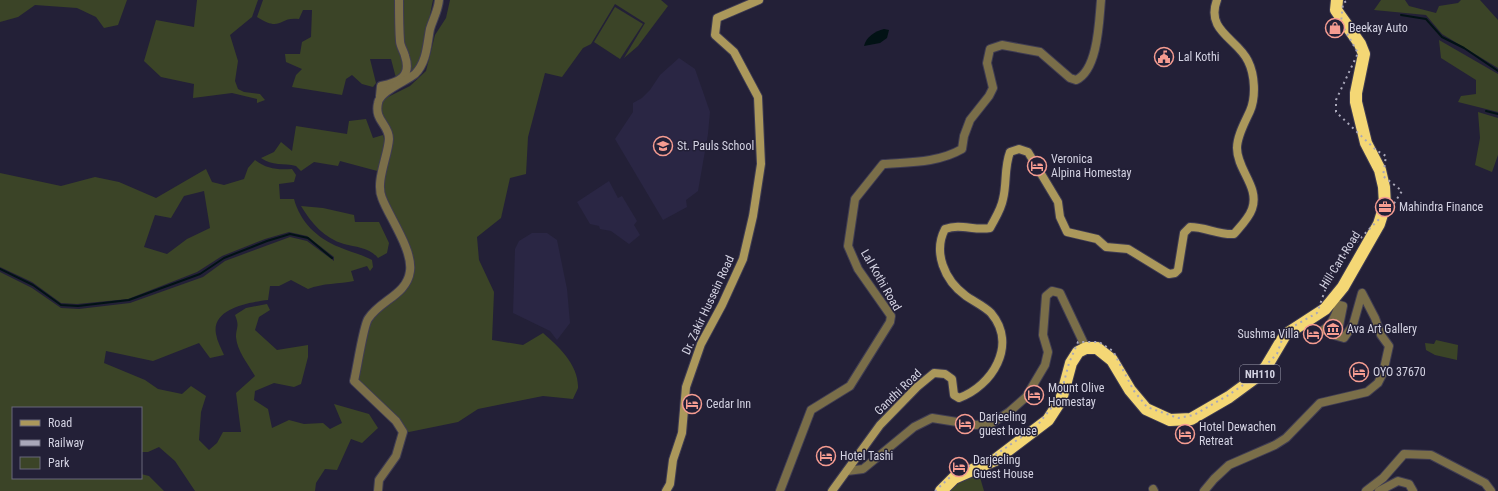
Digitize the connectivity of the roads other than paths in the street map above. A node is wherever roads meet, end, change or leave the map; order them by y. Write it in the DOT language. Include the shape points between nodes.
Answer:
graph roads {
  1 [pos="399,0"];
  2 [pos="439,0"];
  3 [pos="759,0"];
  4 [pos="1101,0"];
  5 [pos="1217,0"];
  6 [pos="1337,0"];
  7 [pos="380,96"];
  8 [pos="1304,323"];
  9 [pos="1086,348"];
  10 [pos="847,471"];
  11 [pos="378,491"];
  12 [pos="666,491"];
  13 [pos="780,491"];
  14 [pos="832,491"];
  15 [pos="941,491"];
  16 [pos="1204,491"];
  17 [pos="1366,491"];
  18 [pos="1380,491"];
  19 [pos="1413,491"];
  20 [pos="1491,491"];
  1 -- 7 [label="street" via="400,42 408,64 407,71 394,83 381,86"];
  2 -- 7 [label="street" via="423,62 415,73"];
  3 -- 12 [label="main road, Dr. Zakir Hussein Road" via="717,18 715,35 734,52 758,97 761,164 743,259 701,344 686,387 682,433"];
  4 -- 13 [label="street, Lal Kothi Road" via="1094,55 1081,78 1070,78 1040,52 1002,45 990,49 987,63 993,88 990,96 970,120 962,148 937,159 883,164 855,199 848,246 858,269 890,316 890,322 850,386 811,410"];
  5 -- 10 [label="main road, Gandhi Road" via="1214,8 1216,21 1222,33 1248,60 1254,88 1251,110 1237,148 1239,160 1254,193 1252,209 1243,223 1234,234 1222,235 1190,227 1184,233 1178,270 1169,274 1128,249 1106,247 1097,239 1067,232 1060,217 1058,202 1028,152 1019,149 1010,152 1006,162 1004,198 990,228 945,228 938,248 941,263 948,275 964,295 990,312 999,325 1002,345 999,362 985,382 958,398 954,394 952,379 945,374 934,373 880,425"];
  6 -- 8 [label="highway, Hill Cart Road / NH110" via="1336,10 1364,54 1356,102 1366,143 1380,170 1385,205 1379,224 1343,287 1325,308"];
  7 -- 11 [label="street" via="377,112 389,138 379,187 381,198 399,230 411,269 408,284 368,320 354,381 396,421 403,432 396,456 379,480"];
  8 -- 9 [label="highway, Hill Cart Road / NH110" via="1285,335 1259,375 1191,419 1179,420 1159,416 1146,409 1130,390 1112,360 1097,348"];
  8 -- 16 [label="street" via="1316,334 1327,329 1339,305 1343,306 1337,336 1344,338 1353,325 1362,293 1381,335 1389,346 1378,383 1367,392 1320,403 1286,438 1229,465"];
  9 -- 10 [label="street" via="1065,300 1060,292 1052,291 1046,296 1044,315 1043,335 1048,352 1045,365 1026,397 1009,412 992,423 976,425 932,418 914,427 863,469"];
  9 -- 15 [label="highway" via="1078,352 1071,363 1061,400 1048,420 995,460 954,478"];
  10 -- 14 [label="main road, Gandhi Road"];
  17 -- 20 [label="street" via="1383,478 1404,454 1432,455 1485,483"];
  18 -- 19 [label="street" via="1398,481 1409,484"];
}
